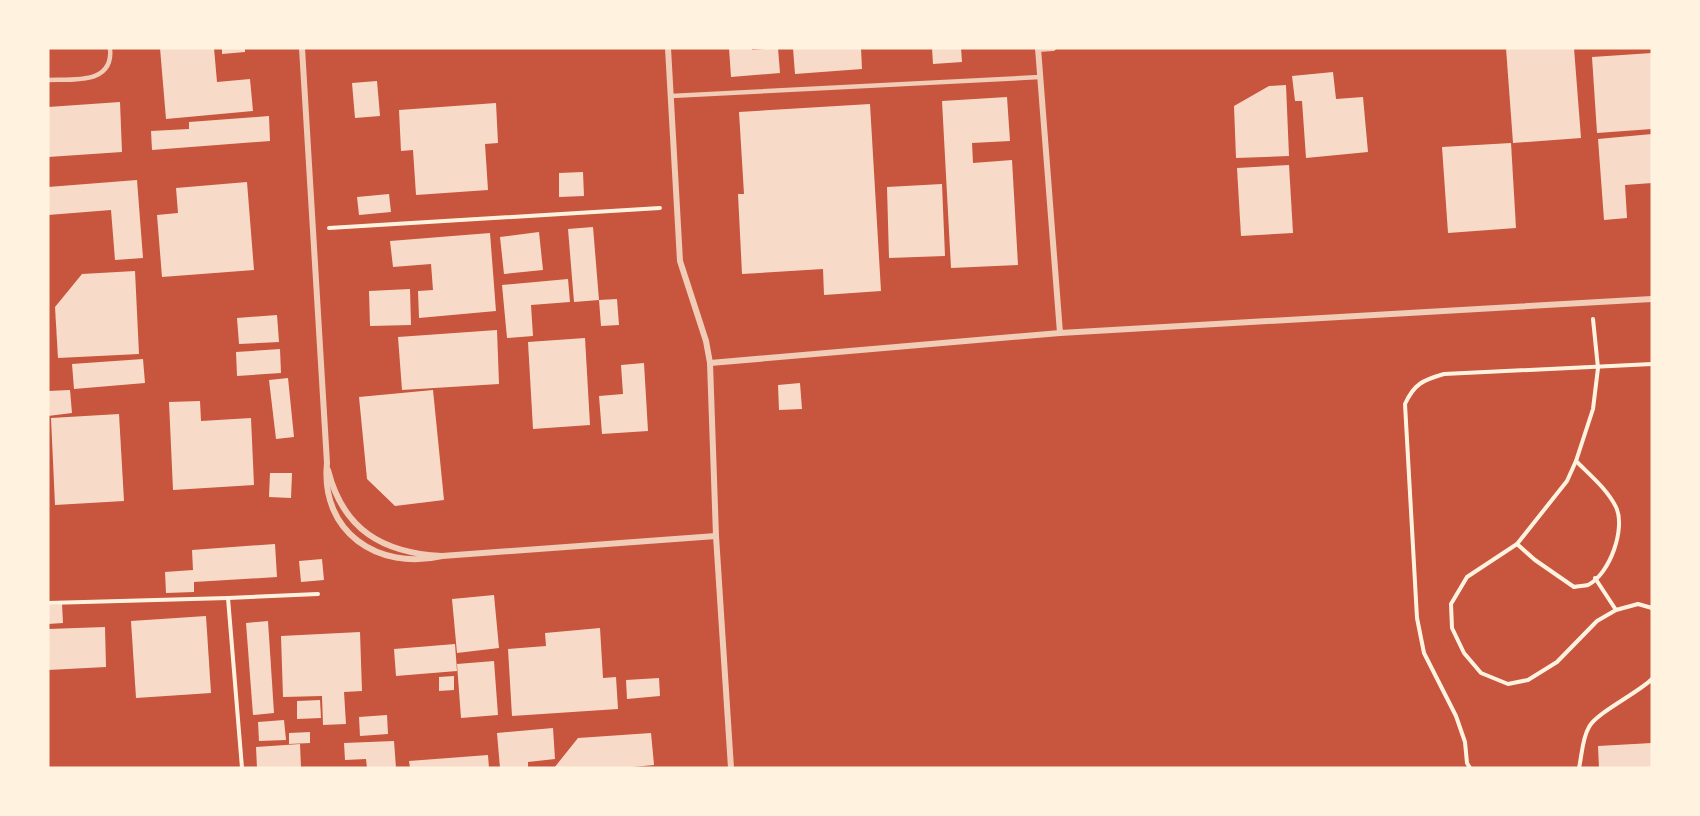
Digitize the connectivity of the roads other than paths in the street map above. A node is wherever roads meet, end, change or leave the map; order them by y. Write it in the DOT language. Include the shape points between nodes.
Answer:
graph roads {
  1 [pos="110,48"];
  2 [pos="302,48"];
  3 [pos="669,48"];
  4 [pos="1038,48"];
  5 [pos="1053,48"];
  6 [pos="1040,77"];
  7 [pos="48,80"];
  8 [pos="671,96"];
  9 [pos="1652,299"];
  10 [pos="1060,333"];
  11 [pos="710,363"];
  12 [pos="327,463"];
  13 [pos="716,536"];
  14 [pos="442,556"];
  15 [pos="731,768"];
  1 -- 7 [label="lane" via="109,62 94,77"];
  2 -- 12 [label="street"];
  3 -- 8 [label="street"];
  4 -- 5 [label="street"];
  4 -- 6 [label="street"];
  6 -- 8 [label="lane"];
  6 -- 10 [label="street"];
  8 -- 11 [label="street" via="680,261"];
  9 -- 10 [label="street"];
  10 -- 11 [label="street"];
  11 -- 13 [label="street"];
  12 -- 14 [label="street" via="342,505 360,527 393,549"];
  12 -- 14 [label="street" via="325,481 334,511 359,541 392,559 426,560"];
  13 -- 14 [label="street"];
  13 -- 15 [label="street"];
}
